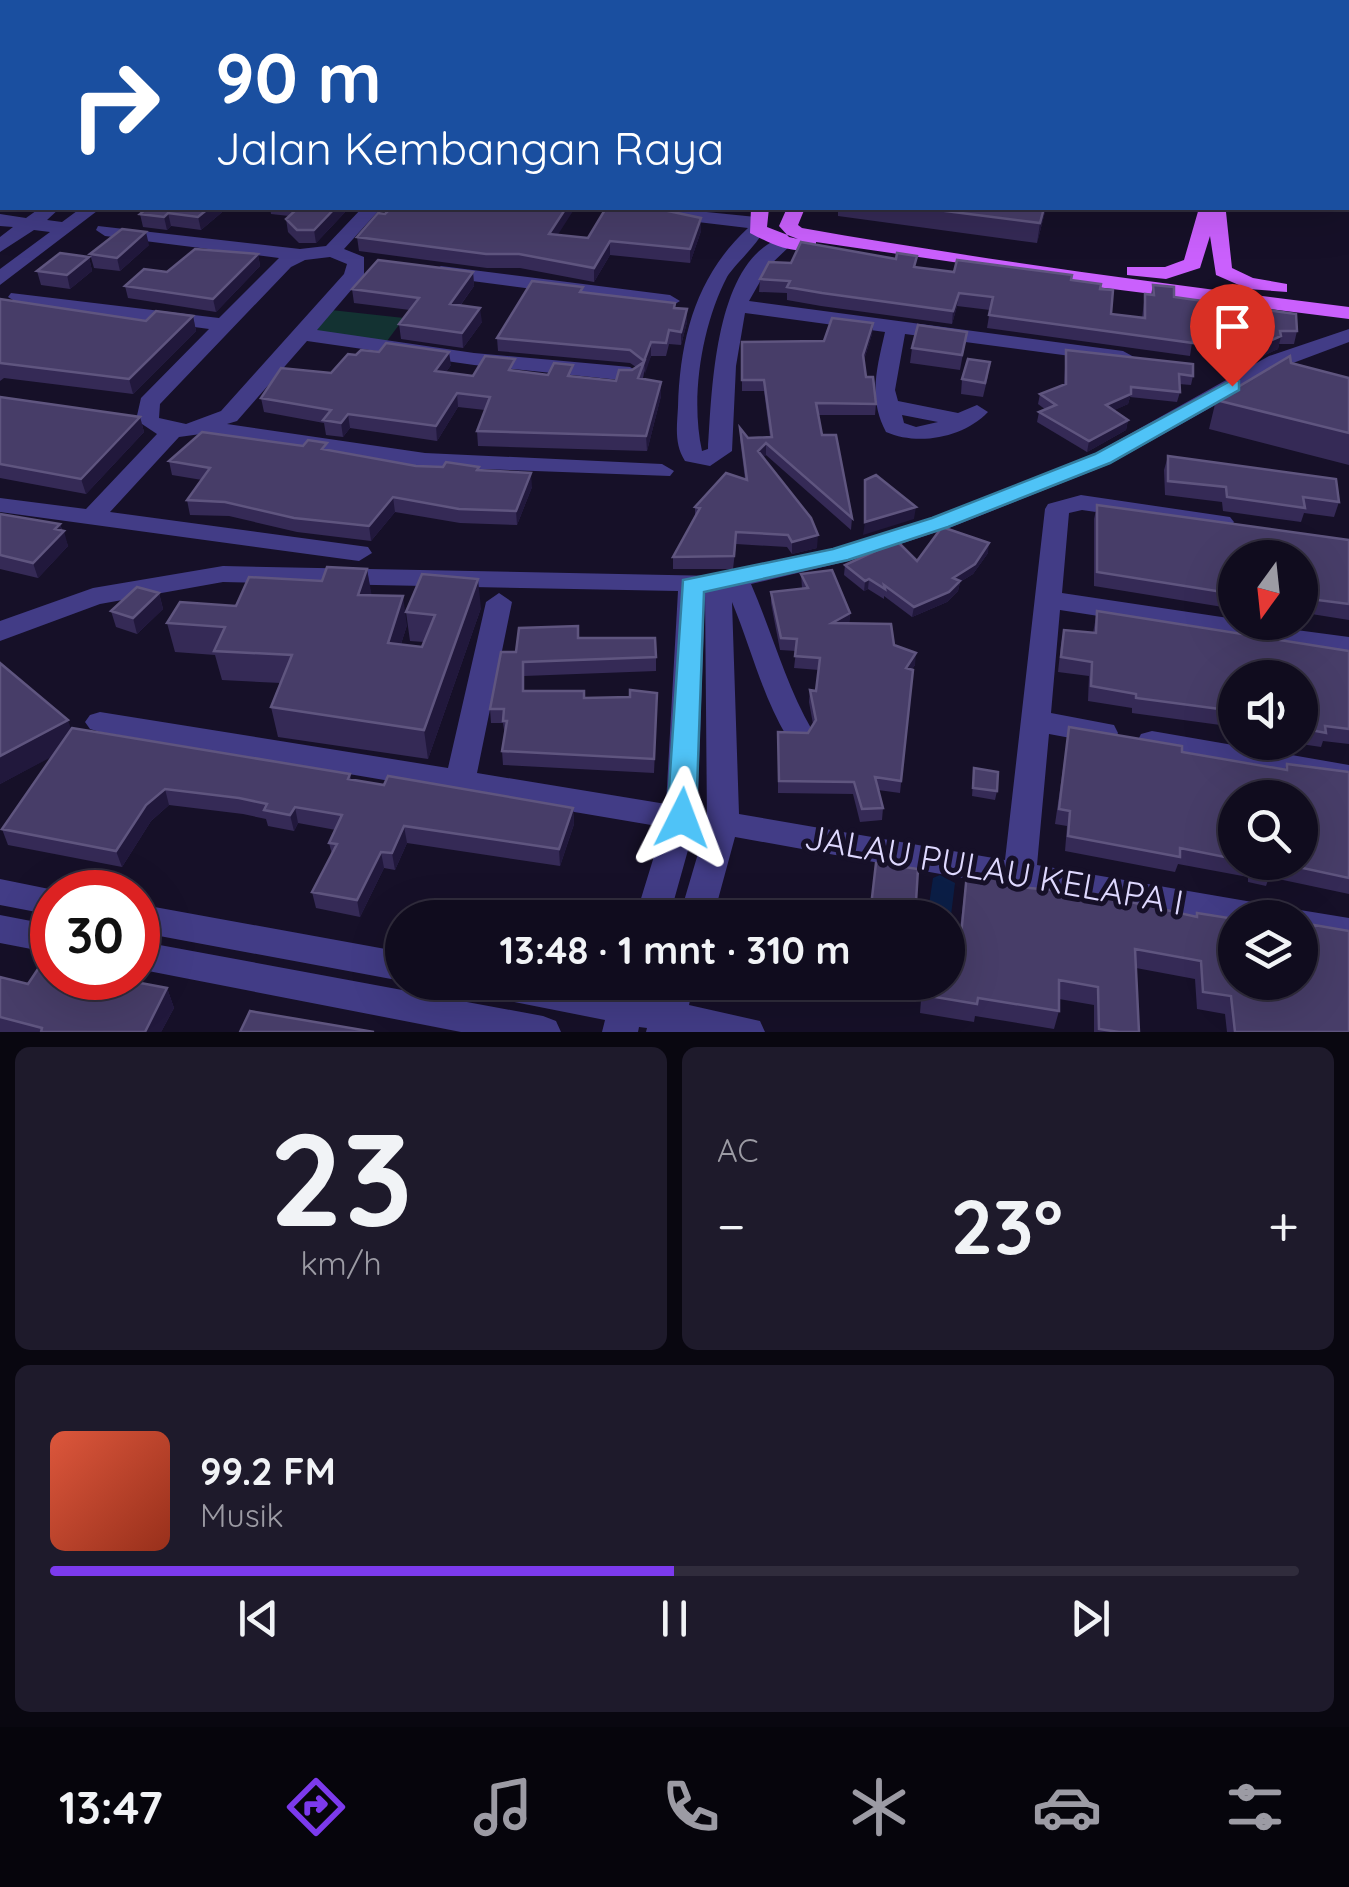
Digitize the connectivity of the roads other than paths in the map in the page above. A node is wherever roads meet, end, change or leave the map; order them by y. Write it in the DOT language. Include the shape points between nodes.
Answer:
graph roads {
  1 [pos="48,210"];
  2 [pos="89,210"];
  3 [pos="370,210"];
  4 [pos="645,210"];
  5 [pos="795,210"];
  6 [pos="1208,210"];
  7 [pos="1216,210"];
  8 [pos="0,220"];
  9 [pos="758,220"];
  10 [pos="30,224"];
  11 [pos="66,228"];
  12 [pos="105,230"];
  13 [pos="790,238"];
  14 [pos="0,246"];
  15 [pos="332,251"];
  16 [pos="300,255"];
  17 [pos="1042,268"];
  18 [pos="416,269"];
  19 [pos="0,279"];
  20 [pos="18,296"];
  21 [pos="1349,296"];
  22 [pos="670,301"];
  23 [pos="736,306"];
  24 [pos="1318,310"];
  25 [pos="1349,313"];
  26 [pos="226,325"];
  27 [pos="896,327"];
  28 [pos="301,334"];
  29 [pos="1338,339"];
  30 [pos="1148,360"];
  31 [pos="630,374"];
  32 [pos="969,416"];
  33 [pos="204,428"];
  34 [pos="172,431"];
  35 [pos="662,472"];
  36 [pos="0,504"];
  37 [pos="89,520"];
  38 [pos="1253,527"];
  39 [pos="359,553"];
  40 [pos="715,583"];
  41 [pos="1047,599"];
  42 [pos="500,602"];
  43 [pos="0,632"];
  44 [pos="1349,646"];
  45 [pos="1034,721"];
  46 [pos="100,722"];
  47 [pos="797,730"];
  48 [pos="1349,776"];
  49 [pos="460,782"];
  50 [pos="682,818"];
  51 [pos="722,823"];
  52 [pos="1020,875"];
  53 [pos="0,892"];
  54 [pos="30,898"];
  55 [pos="657,900"];
  56 [pos="701,900"];
  57 [pos="1218,910"];
  58 [pos="160,922"];
  59 [pos="1318,927"];
  60 [pos="0,930"];
  61 [pos="1349,932"];
  62 [pos="30,935"];
  63 [pos="160,960"];
  64 [pos="385,963"];
  65 [pos="588,1000"];
  66 [pos="626,1007"];
  67 [pos="669,1010"];
  68 [pos="543,1032"];
  69 [pos="746,1032"];
  1 -- 10 [label="street"];
  2 -- 11 [label="street"];
  3 -- 15 [label="street"];
  4 -- 9 [label="street"];
  5 -- 13 [label="main road"];
  6 -- 17 [label="main road" via="1198,258 1181,270"];
  7 -- 21 [label="main road" via="1223,271 1248,283"];
  8 -- 10 [label="street"];
  9 -- 13 [label="main road"];
  9 -- 23 [label="street" via="728,258 702,311 689,382 690,452 700,459 720,452 728,332"];
  10 -- 11 [label="street"];
  10 -- 14 [label="street"];
  11 -- 19 [label="street"];
  12 -- 16 [label="street"];
  13 -- 17 [label="main road" via="857,253"];
  13 -- 23 [label="street" via="758,263"];
  15 -- 16 [label="street"];
  15 -- 28 [label="street" via="367,262"];
  16 -- 26 [label="street"];
  17 -- 24 [label="main road"];
  18 -- 22 [label="street"];
  20 -- 26 [label="street"];
  23 -- 27 [label="street"];
  24 -- 25 [label="main road"];
  24 -- 29 [label="street"];
  26 -- 34 [label="street" via="138,418"];
  27 -- 30 [label="street"];
  27 -- 32 [label="street" via="886,405"];
  28 -- 31 [label="street"];
  28 -- 33 [label="street" via="229,416"];
  29 -- 40 [label="street" via="1277,361 1084,466 839,555"];
  33 -- 34 [label="street"];
  33 -- 35 [label="street" via="425,460"];
  34 -- 37 [label="street"];
  36 -- 37 [label="street"];
  37 -- 39 [label="street"];
  38 -- 41 [label="street" via="1064,504 1054,515"];
  40 -- 43 [label="street" via="202,574 69,604"];
  40 -- 47 [label="street" via="769,658 778,696"];
  40 -- 50 [label="street"];
  40 -- 51 [label="street" via="726,785"];
  41 -- 44 [label="street"];
  41 -- 45 [label="street"];
  42 -- 49 [label="street"];
  45 -- 48 [label="street"];
  45 -- 52 [label="street"];
  46 -- 49 [label="street"];
  49 -- 50 [label="street"];
  50 -- 55 [label="street"];
  51 -- 52 [label="street, JALAU PULAU KELAPA I"];
  51 -- 56 [label="street"];
  52 -- 57 [label="street, JALAU PULAU KELAPA I"];
  53 -- 54 [label="street"];
  58 -- 64 [label="street"];
  59 -- 61 [label="street"];
  60 -- 62 [label="street"];
  63 -- 68 [label="street"];
  65 -- 66 [label="street"];
  66 -- 67 [label="street"];
  67 -- 69 [label="street"];
}
